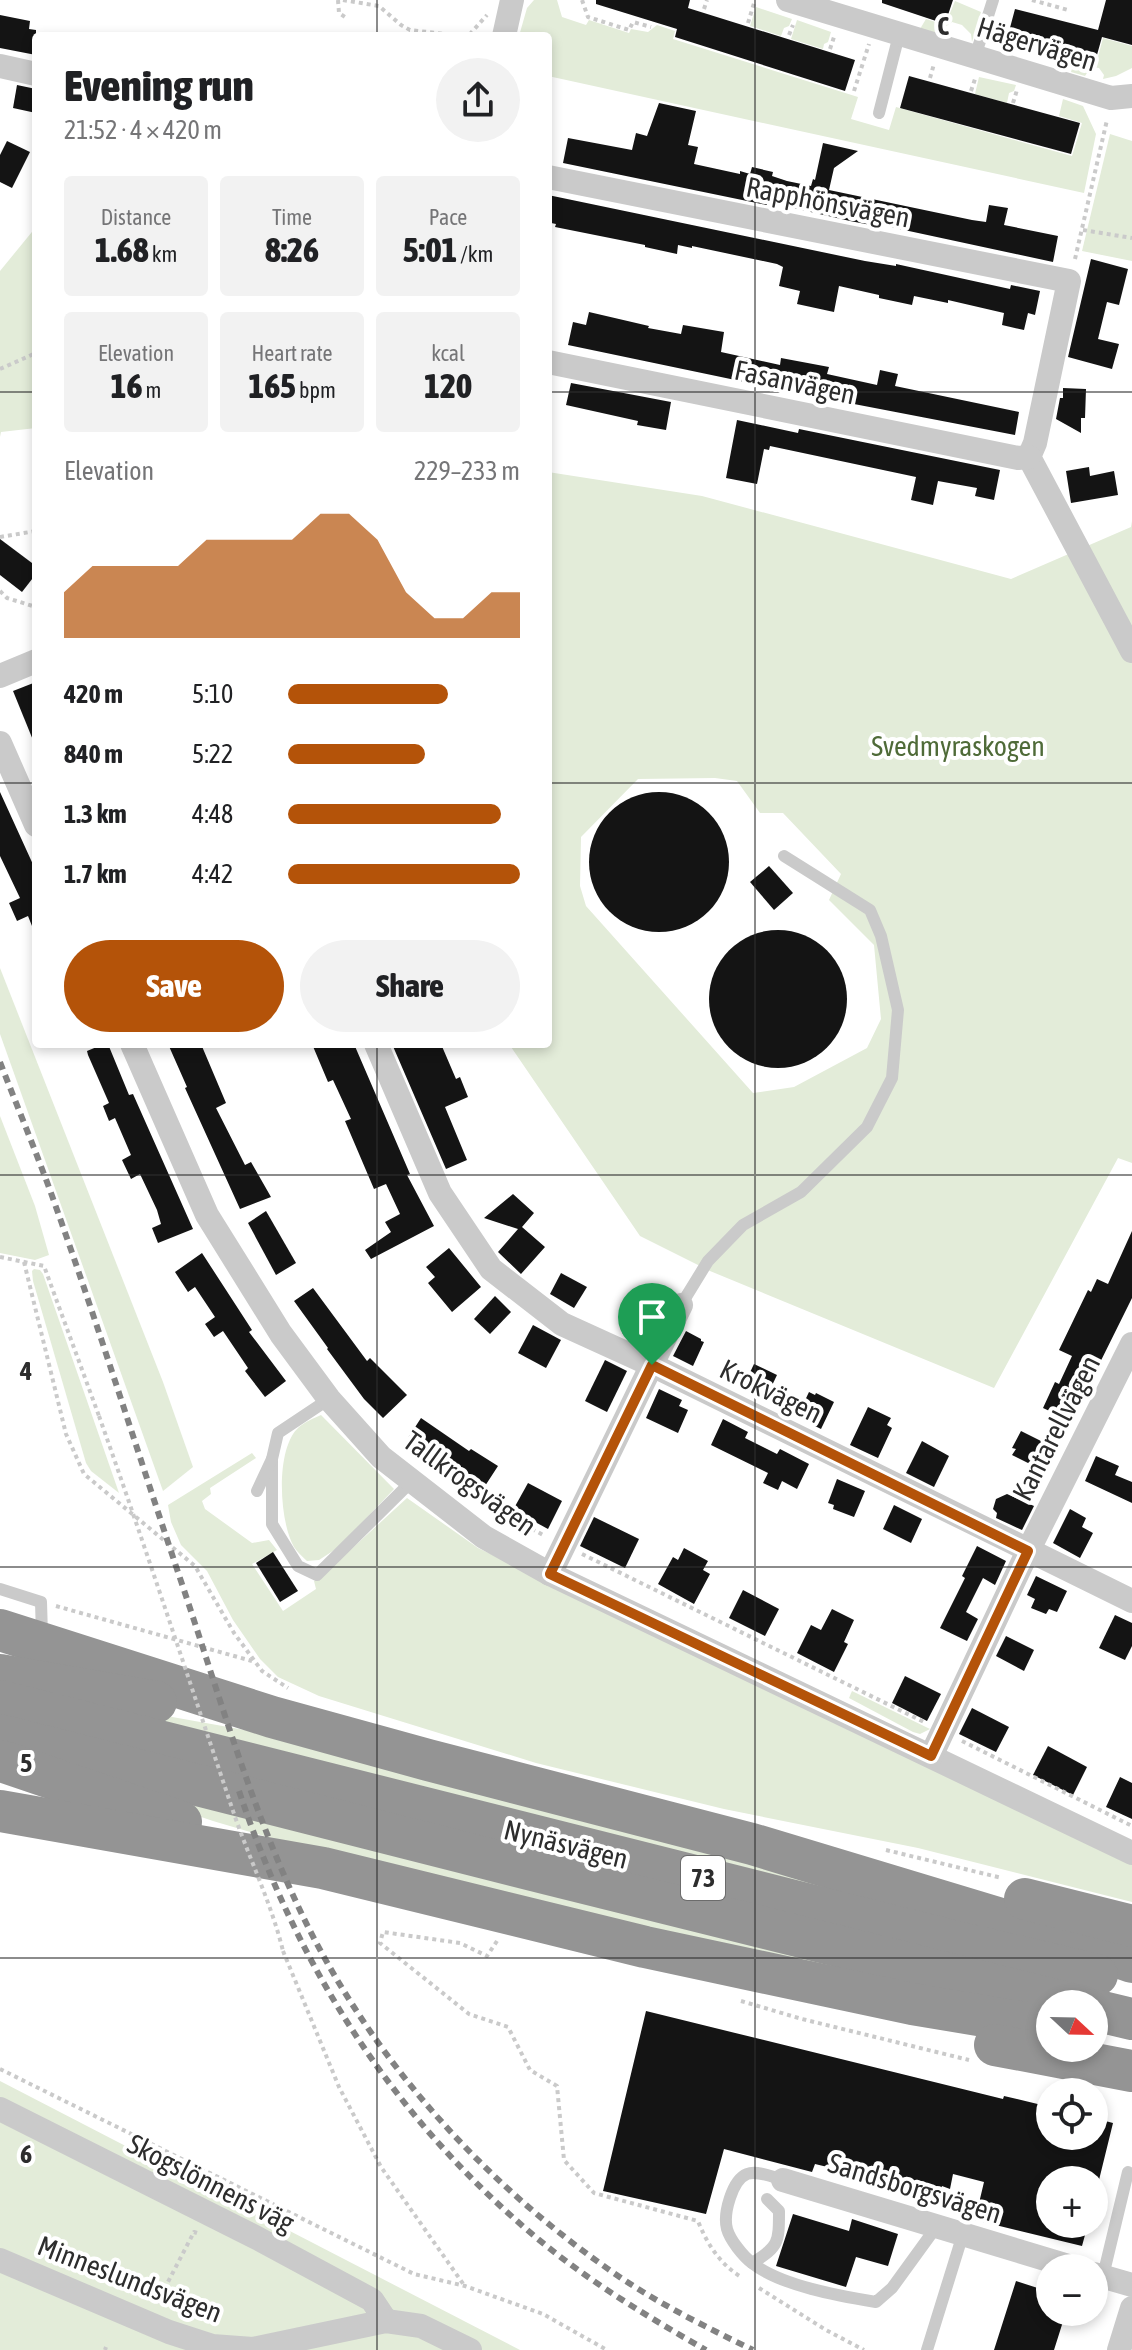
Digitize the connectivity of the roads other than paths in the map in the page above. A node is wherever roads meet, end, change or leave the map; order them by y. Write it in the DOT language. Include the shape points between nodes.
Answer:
graph roads {
  1 [pos="788,0"];
  2 [pos="993,0"];
  3 [pos="513,1"];
  4 [pos="827,6"];
  5 [pos="505,32"];
  6 [pos="899,35"];
  7 [pos="975,57"];
  8 [pos="0,66"];
  9 [pos="32,73"];
  10 [pos="1127,96"];
  11 [pos="879,113"];
  12 [pos="552,178"];
  13 [pos="552,363"];
  14 [pos="1029,457"];
  15 [pos="1132,651"];
  16 [pos="32,663"];
  17 [pos="0,676"];
  18 [pos="0,743"];
  19 [pos="32,816"];
  20 [pos="784,856"];
  21 [pos="134,1048"];
  22 [pos="378,1048"];
  23 [pos="681,1305"];
  24 [pos="1132,1344"];
  25 [pos="652,1365"];
  26 [pos="1126,1370"];
  27 [pos="329,1399"];
  28 [pos="272,1459"];
  29 [pos="412,1481"];
  30 [pos="257,1491"];
  31 [pos="1028,1551"];
  32 [pos="550,1574"];
  33 [pos="0,1589"];
  34 [pos="1132,1601"];
  35 [pos="0,1630"];
  36 [pos="42,1643"];
  37 [pos="0,1675"];
  38 [pos="0,1701"];
  39 [pos="323,1731"];
  40 [pos="0,1735"];
  41 [pos="931,1756"];
  42 [pos="0,1760"];
  43 [pos="0,1811"];
  44 [pos="752,1844"];
  45 [pos="1132,1853"];
  46 [pos="323,1868"];
  47 [pos="1132,1926"];
  48 [pos="645,1947"];
  49 [pos="1132,1962"];
  50 [pos="1132,1984"];
  51 [pos="1036,1995"];
  52 [pos="1108,2013"];
  53 [pos="1132,2019"];
  54 [pos="1036,2025"];
  55 [pos="1108,2035"];
  56 [pos="1132,2039"];
  57 [pos="1132,2071"];
  58 [pos="0,2109"];
  59 [pos="1128,2172"];
  60 [pos="783,2180"];
  61 [pos="767,2199"];
  62 [pos="937,2226"];
  63 [pos="963,2234"];
  64 [pos="1104,2254"];
  65 [pos="1036,2256"];
  66 [pos="0,2260"];
  67 [pos="752,2263"];
  68 [pos="1108,2278"];
  69 [pos="1132,2285"];
  70 [pos="1132,2308"];
  71 [pos="386,2321"];
  72 [pos="470,2350"];
  73 [pos="927,2350"];
  74 [pos="1119,2350"];
  1 -- 4 [label="street, Hägervägen"];
  2 -- 7 [label="lane"];
  3 -- 5 [label="street"];
  4 -- 6 [label="street, Hägervägen"];
  6 -- 7 [label="street, Hägervägen"];
  6 -- 11 [label="lane"];
  7 -- 10 [label="street, Hägervägen"];
  8 -- 9 [label="street"];
  12 -- 14 [label="street, Rapphönsvägen" via="1069,281"];
  13 -- 14 [label="street, Fasanvägen"];
  14 -- 15 [label="street"];
  16 -- 17 [label="street"];
  18 -- 19 [label="street"];
  20 -- 23 [label="lane" via="870,910 898,1010 892,1078 867,1127 801,1192 743,1225 708,1261"];
  21 -- 27 [label="street, Tallkrogsvägen" via="207,1215 281,1334"];
  22 -- 25 [label="street, Krokvägen" via="440,1193 491,1269 562,1324"];
  23 -- 25 [label="street"];
  24 -- 26 [label="street, Kantarellvägen"];
  25 -- 31 [label="street, Krokvägen"];
  25 -- 32 [label="street"];
  26 -- 31 [label="street, Kantarellvägen"];
  27 -- 28 [label="lane" via="278,1433"];
  27 -- 29 [label="street, Tallkrogsvägen" via="381,1457"];
  28 -- 29 [label="lane" via="272,1524 298,1566 317,1575"];
  28 -- 30 [label="lane"];
  29 -- 32 [label="street, Tallkrogsvägen" via="484,1537"];
  31 -- 34 [label="street, Krokvägen"];
  31 -- 41 [label="street, Kantarellvägen"];
  32 -- 41 [label="street, Tallkrogsvägen"];
  33 -- 36 [label="lane" via="41,1602"];
  35 -- 36 [label="highway"];
  36 -- 39 [label="highway"];
  37 -- 39 [label="highway"];
  38 -- 50 [label="highway, Nynäsvägen / 73"];
  39 -- 44 [label="highway"];
  40 -- 51 [label="highway, Nynäsvägen / 73"];
  41 -- 45 [label="street, Tallkrogsvägen"];
  42 -- 46 [label="highway"];
  43 -- 46 [label="highway"];
  44 -- 47 [label="highway" via="912,1873"];
  44 -- 49 [label="highway"];
  46 -- 48 [label="highway"];
  48 -- 54 [label="highway"];
  48 -- 57 [label="highway" via="677,1965 891,2023"];
  52 -- 53 [label="highway"];
  55 -- 56 [label="highway"];
  58 -- 71 [label="street, Skogslönnens väg" via="372,2300"];
  59 -- 64 [label="lane"];
  60 -- 62 [label="street, Sandsborgsvägen"];
  60 -- 67 [label="lane" via="748,2174 734,2184 727,2228"];
  61 -- 67 [label="lane" via="779,2211 777,2240 771,2252"];
  62 -- 63 [label="street, Sandsborgsvägen"];
  62 -- 67 [label="lane" via="876,2302 798,2284"];
  63 -- 65 [label="street, Sandsborgsvägen"];
  63 -- 73 [label="lane"];
  66 -- 71 [label="street, Minneslundsvägen" via="212,2346 253,2349"];
  68 -- 69 [label="street"];
  70 -- 74 [label="street"];
  71 -- 72 [label="street, Minneslundsvägen" via="421,2326"];
}
